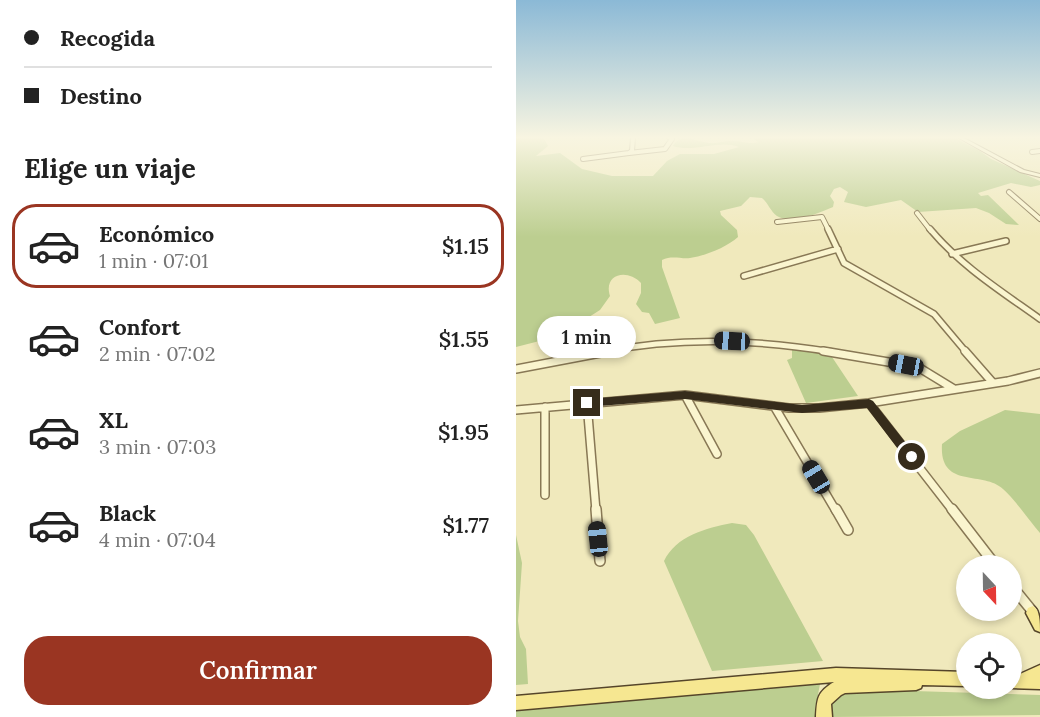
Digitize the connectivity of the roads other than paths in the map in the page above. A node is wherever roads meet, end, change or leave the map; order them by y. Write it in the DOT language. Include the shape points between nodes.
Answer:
graph roads {
  1 [pos="1021,170"];
  2 [pos="1040,177"];
  3 [pos="1009,192"];
  4 [pos="917,213"];
  5 [pos="1040,219"];
  6 [pos="777,222"];
  7 [pos="1006,241"];
  8 [pos="838,249"];
  9 [pos="952,254"];
  10 [pos="744,276"];
  11 [pos="1040,319"];
  12 [pos="516,369"];
  13 [pos="1040,373"];
  14 [pos="993,383"];
  15 [pos="954,389"];
  16 [pos="685,395"];
  17 [pos="587,403"];
  18 [pos="869,403"];
  19 [pos="774,406"];
  20 [pos="545,407"];
  21 [pos="516,410"];
  22 [pos="717,454"];
  23 [pos="545,495"];
  24 [pos="848,530"];
  25 [pos="987,555"];
  26 [pos="600,561"];
  27 [pos="1022,599"];
  28 [pos="1038,620"];
  29 [pos="1040,672"];
  30 [pos="1022,678"];
  31 [pos="956,680"];
  32 [pos="956,680"];
  33 [pos="1022,681"];
  34 [pos="1040,682"];
  35 [pos="516,703"];
  36 [pos="824,717"];
  1 -- 2 [label="street"];
  3 -- 5 [label="street"];
  4 -- 9 [label="street"];
  6 -- 8 [label="street" via="822,217"];
  7 -- 9 [label="street"];
  8 -- 10 [label="street"];
  8 -- 14 [label="street" via="844,263 934,314"];
  9 -- 11 [label="street"];
  12 -- 15 [label="street" via="607,351 715,340 786,344 918,367"];
  13 -- 14 [label="street"];
  14 -- 15 [label="street"];
  15 -- 18 [label="street"];
  16 -- 17 [label="street"];
  16 -- 19 [label="street"];
  16 -- 22 [label="street"];
  17 -- 20 [label="street"];
  17 -- 26 [label="street"];
  18 -- 19 [label="street" via="819,408"];
  18 -- 25 [label="street"];
  19 -- 24 [label="street"];
  20 -- 21 [label="street"];
  20 -- 23 [label="street"];
  27 -- 28 [label="street"];
  29 -- 30 [label="main road"];
  31 -- 35 [label="main road" via="836,675"];
  32 -- 36 [label="main road" via="836,688 824,701"];
  33 -- 34 [label="main road"];
}
